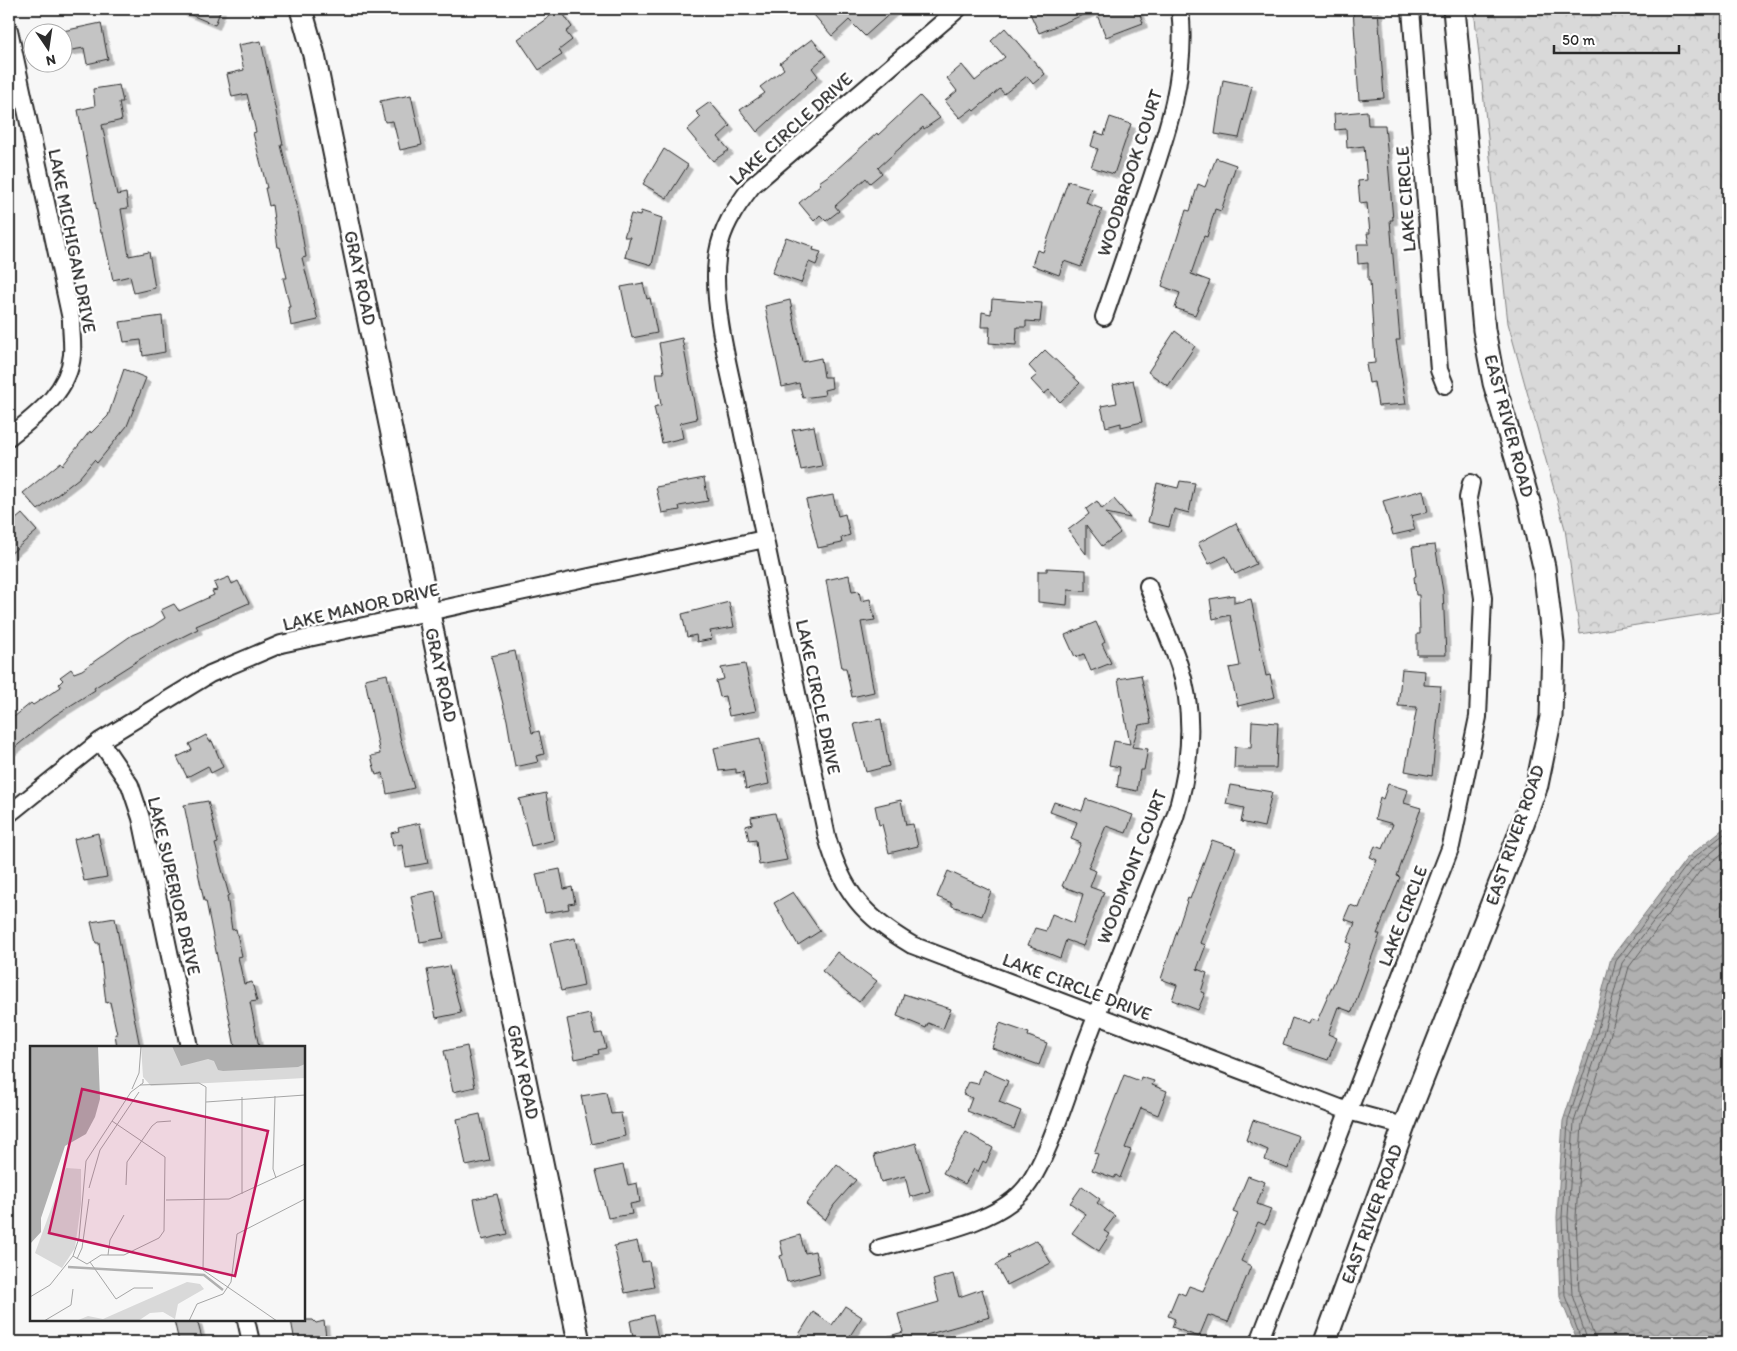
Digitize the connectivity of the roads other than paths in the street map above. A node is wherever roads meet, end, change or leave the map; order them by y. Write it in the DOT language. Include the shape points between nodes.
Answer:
graph roads {
  1 [pos="301,9"];
  2 [pos="958,9"];
  3 [pos="1180,9"];
  4 [pos="1411,9"];
  5 [pos="1454,9"];
  6 [pos="9,30"];
  7 [pos="1104,317"];
  8 [pos="1445,385"];
  9 [pos="9,437"];
  10 [pos="1471,483"];
  11 [pos="764,539"];
  12 [pos="1148,586"];
  13 [pos="428,613"];
  14 [pos="100,741"];
  15 [pos="9,814"];
  16 [pos="1096,1016"];
  17 [pos="189,1046"];
  18 [pos="1348,1111"];
  19 [pos="1404,1126"];
  20 [pos="880,1248"];
  21 [pos="246,1321"];
  22 [pos="251,1342"];
  23 [pos="579,1342"];
  24 [pos="1259,1342"];
  25 [pos="1325,1342"];
  1 -- 13 [label="street, GRAY ROAD" via="314,54"];
  2 -- 11 [label="street, LAKE CIRCLE DRIVE" via="752,186 723,230 716,259 719,312"];
  3 -- 7 [label="street, WOODBROOK COURT" via="1183,35 1176,97"];
  4 -- 8 [label="street, LAKE CIRCLE" via="1439,370"];
  5 -- 19 [label="street, EAST RIVER ROAD" via="1484,330 1494,382 1530,502 1544,567 1553,644 1550,717 1537,785"];
  6 -- 9 [label="street, LAKE MICHIGAN DRIVE" via="71,320 72,356 64,383 41,410"];
  10 -- 18 [label="street, LAKE CIRCLE" via="1468,498 1483,598 1478,717 1464,792 1451,846"];
  11 -- 13 [label="street, LAKE MANOR DRIVE"];
  11 -- 16 [label="street, LAKE CIRCLE DRIVE" via="827,837 839,873 852,895 879,924 912,945"];
  12 -- 16 [label="street, WOODMONT COURT" via="1179,667 1188,721 1188,766 1176,817"];
  13 -- 14 [label="street, LAKE MANOR DRIVE" via="282,644 210,674"];
  13 -- 23 [label="street, GRAY ROAD"];
  14 -- 15 [label="street, LAKE MANOR DRIVE"];
  14 -- 17 [label="street, LAKE SUPERIOR DRIVE" via="130,785 141,818"];
  16 -- 18 [label="street, LAKE CIRCLE DRIVE"];
  16 -- 20 [label="street, WOODMONT COURT" via="1042,1161 1024,1191 1004,1207 974,1221"];
  18 -- 19 [label="street, LAKE CIRCLE DRIVE"];
  18 -- 24 [label="street, LAKE CIRCLE"];
  19 -- 25 [label="street, EAST RIVER ROAD"];
  21 -- 22 [label="street"];
}
